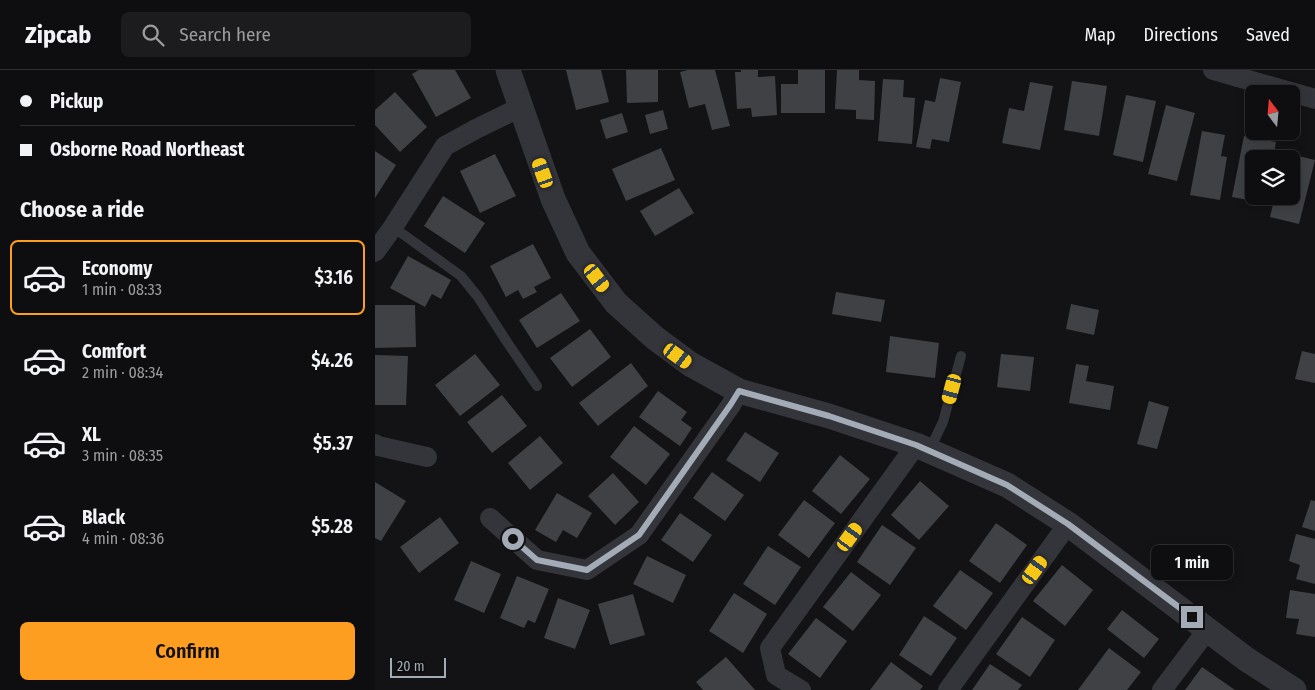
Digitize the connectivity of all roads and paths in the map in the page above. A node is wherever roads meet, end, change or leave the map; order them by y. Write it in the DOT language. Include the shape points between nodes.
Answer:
graph roads {
  1 [pos="508,70"];
  2 [pos="1213,70"];
  3 [pos="1315,99"];
  4 [pos="521,107"];
  5 [pos="393,227"];
  6 [pos="375,252"];
  7 [pos="961,356"];
  8 [pos="537,386"];
  9 [pos="739,391"];
  10 [pos="375,444"];
  11 [pos="923,448"];
  12 [pos="427,457"];
  13 [pos="490,518"];
  14 [pos="1068,524"];
  15 [pos="1208,629"];
  16 [pos="801,690"];
  17 [pos="948,690"];
  18 [pos="1161,690"];
  19 [pos="1294,690"];
  1 -- 4 [label="street"];
  2 -- 3 [label="street"];
  4 -- 5 [label="street" via="445,146"];
  4 -- 9 [label="street" via="553,199 578,253 616,303 690,364"];
  5 -- 6 [label="street"];
  5 -- 8 [label="lane" via="461,276"];
  7 -- 11 [label="lane" via="943,422"];
  9 -- 11 [label="street" via="829,416"];
  9 -- 13 [label="street" via="639,535 587,570 537,560"];
  10 -- 12 [label="street"];
  11 -- 14 [label="street" via="1007,485"];
  11 -- 16 [label="street" via="873,506 770,648 776,675"];
  14 -- 15 [label="street"];
  14 -- 17 [label="street"];
  15 -- 18 [label="street"];
  15 -- 19 [label="street"];
}
